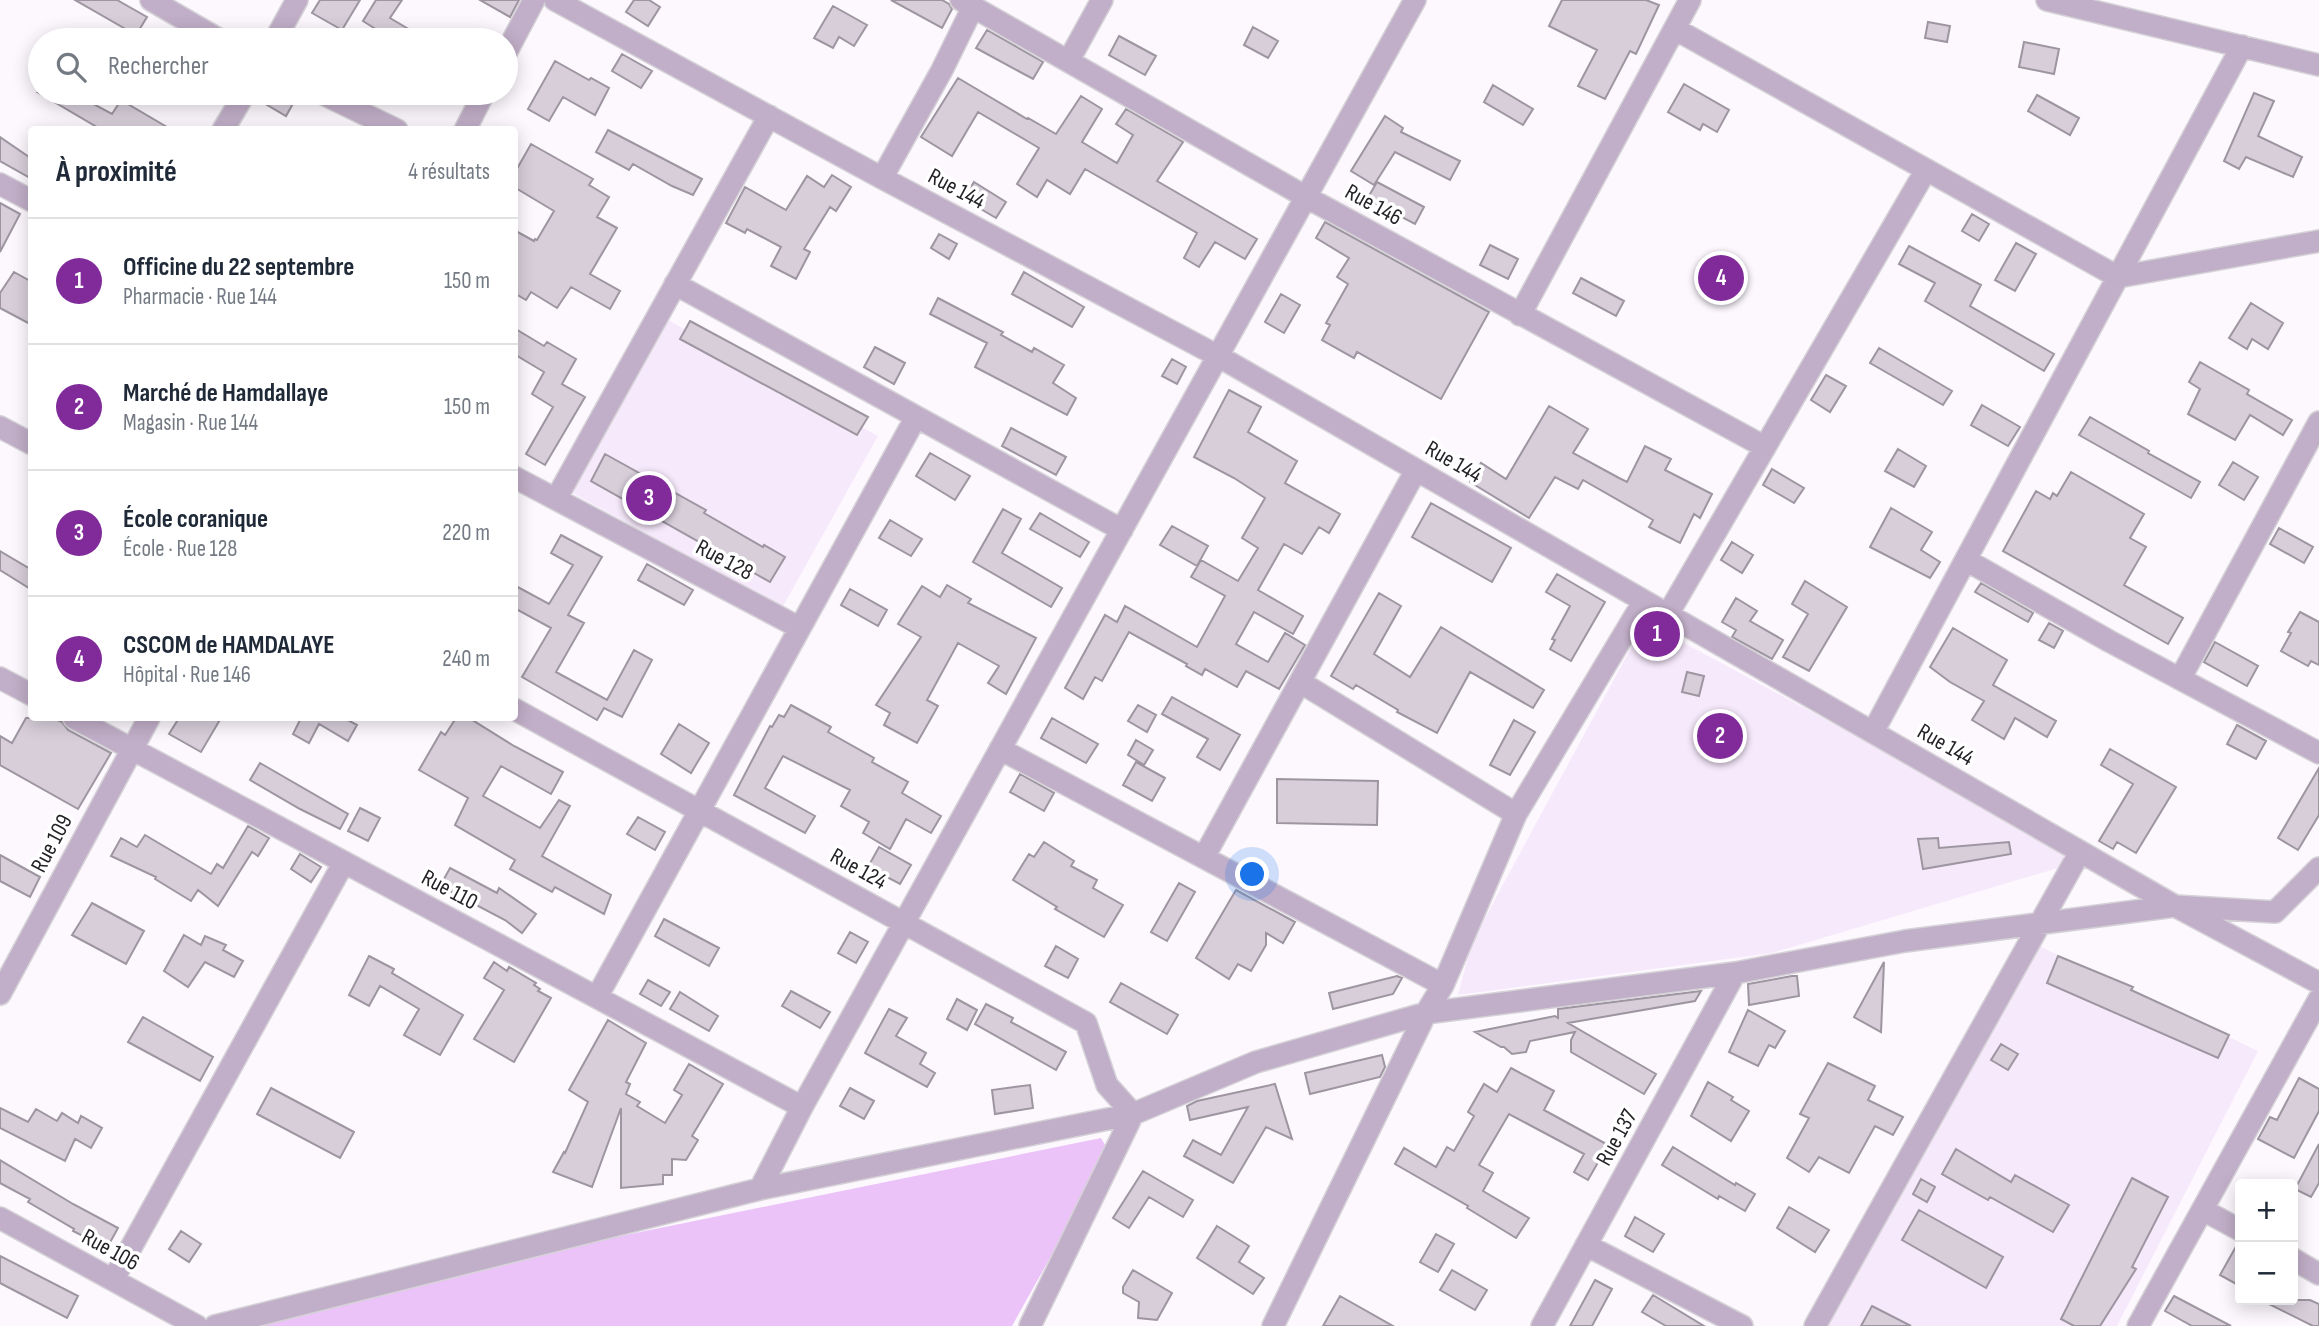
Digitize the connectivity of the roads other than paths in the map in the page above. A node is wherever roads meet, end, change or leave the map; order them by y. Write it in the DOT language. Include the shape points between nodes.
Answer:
graph roads {
  1 [pos="151,0"];
  2 [pos="297,0"];
  3 [pos="534,0"];
  4 [pos="555,0"];
  5 [pos="1102,0"];
  6 [pos="1415,0"];
  7 [pos="1690,0"];
  8 [pos="2047,0"];
  9 [pos="967,3"];
  10 [pos="199,28"];
  11 [pos="282,28"];
  12 [pos="1675,29"];
  13 [pos="518,30"];
  14 [pos="2242,46"];
  15 [pos="1069,60"];
  16 [pos="2319,65"];
  17 [pos="238,105"];
  18 [pos="346,105"];
  19 [pos="478,105"];
  20 [pos="769,116"];
  21 [pos="225,126"];
  22 [pos="389,126"];
  23 [pos="467,126"];
  24 [pos="1926,170"];
  25 [pos="882,178"];
  26 [pos="0,184"];
  27 [pos="1306,197"];
  28 [pos="28,199"];
  29 [pos="2319,242"];
  30 [pos="2118,277"];
  31 [pos="675,284"];
  32 [pos="1520,315"];
  33 [pos="1218,356"];
  34 [pos="916,417"];
  35 [pos="2319,422"];
  36 [pos="0,427"];
  37 [pos="28,442"];
  38 [pos="1765,447"];
  39 [pos="1416,470"];
  40 [pos="518,479"];
  41 [pos="556,499"];
  42 [pos="1122,530"];
  43 [pos="1966,560"];
  44 [pos="1644,601"];
  45 [pos="1668,614"];
  46 [pos="800,628"];
  47 [pos="0,678"];
  48 [pos="2180,679"];
  49 [pos="1300,682"];
  50 [pos="28,693"];
  51 [pos="518,711"];
  52 [pos="80,721"];
  53 [pos="147,721"];
  54 [pos="1873,732"];
  55 [pos="132,749"];
  56 [pos="1000,749"];
  57 [pos="2319,752"];
  58 [pos="699,811"];
  59 [pos="1516,814"];
  60 [pos="2080,852"];
  61 [pos="1204,857"];
  62 [pos="344,862"];
  63 [pos="2319,868"];
  64 [pos="2175,906"];
  65 [pos="2041,922"];
  66 [pos="904,923"];
  67 [pos="1735,973"];
  68 [pos="2319,983"];
  69 [pos="1443,985"];
  70 [pos="0,994"];
  71 [pos="597,997"];
  72 [pos="2319,999"];
  73 [pos="1426,1013"];
  74 [pos="802,1107"];
  75 [pos="1133,1114"];
  76 [pos="760,1189"];
  77 [pos="2203,1210"];
  78 [pos="0,1218"];
  79 [pos="2235,1227"];
  80 [pos="1586,1245"];
  81 [pos="2298,1262"];
  82 [pos="2319,1274"];
  83 [pos="113,1280"];
  84 [pos="198,1326"];
  85 [pos="215,1326"];
  86 [pos="1030,1326"];
  87 [pos="1273,1326"];
  88 [pos="1542,1326"];
  89 [pos="1742,1326"];
  90 [pos="1815,1326"];
  91 [pos="2138,1326"];
  1 -- 10 [label="street"];
  2 -- 11 [label="street"];
  3 -- 13 [label="street"];
  4 -- 20 [label="street, Rue 144"];
  5 -- 15 [label="street"];
  6 -- 27 [label="street"];
  7 -- 12 [label="street"];
  8 -- 14 [label="street"];
  9 -- 15 [label="street, Rue 146"];
  9 -- 25 [label="street" via="942,70"];
  12 -- 24 [label="street"];
  12 -- 32 [label="street"];
  14 -- 16 [label="street"];
  14 -- 30 [label="street"];
  15 -- 27 [label="street, Rue 146"];
  17 -- 21 [label="street"];
  18 -- 22 [label="street"];
  19 -- 23 [label="street"];
  20 -- 25 [label="street, Rue 144"];
  20 -- 31 [label="street"];
  24 -- 30 [label="street"];
  24 -- 38 [label="street"];
  25 -- 33 [label="street, Rue 144"];
  26 -- 28 [label="street"];
  27 -- 32 [label="street, Rue 146"];
  27 -- 33 [label="street"];
  29 -- 30 [label="street"];
  30 -- 43 [label="street"];
  31 -- 34 [label="street"];
  31 -- 41 [label="street"];
  32 -- 38 [label="street, Rue 146"];
  33 -- 39 [label="street, Rue 144"];
  33 -- 42 [label="street"];
  34 -- 42 [label="street"];
  34 -- 46 [label="street"];
  35 -- 48 [label="street"];
  36 -- 37 [label="street"];
  38 -- 45 [label="street"];
  39 -- 44 [label="street, Rue 144"];
  39 -- 49 [label="street"];
  40 -- 41 [label="street, Rue 128"];
  41 -- 46 [label="street, Rue 128"];
  42 -- 56 [label="street"];
  43 -- 48 [label="street"];
  43 -- 54 [label="street"];
  44 -- 45 [label="street, Rue 144"];
  44 -- 59 [label="street"];
  45 -- 54 [label="street, Rue 144"];
  46 -- 58 [label="street"];
  47 -- 50 [label="street"];
  48 -- 57 [label="street"];
  49 -- 59 [label="street"];
  49 -- 61 [label="street"];
  51 -- 58 [label="street, Rue 124"];
  52 -- 55 [label="street, Rue 110"];
  53 -- 55 [label="street, Rue 109"];
  54 -- 60 [label="street, Rue 144"];
  55 -- 62 [label="street, Rue 110"];
  55 -- 70 [label="street, Rue 109"];
  56 -- 61 [label="street"];
  56 -- 66 [label="street"];
  58 -- 66 [label="street, Rue 124"];
  58 -- 71 [label="street"];
  59 -- 69 [label="street"];
  60 -- 64 [label="street, Rue 144"];
  60 -- 65 [label="street"];
  61 -- 69 [label="street"];
  62 -- 71 [label="street, Rue 110"];
  62 -- 83 [label="street"];
  63 -- 64 [label="street" via="2275,912"];
  64 -- 65 [label="street"];
  64 -- 68 [label="street, Rue 144"];
  65 -- 67 [label="street" via="1905,941"];
  65 -- 90 [label="street"];
  66 -- 74 [label="street"];
  66 -- 75 [label="street, Rue 124" via="1086,1023 1107,1085"];
  67 -- 73 [label="street"];
  67 -- 80 [label="street, Rue 137"];
  69 -- 73 [label="street"];
  71 -- 74 [label="street, Rue 110"];
  72 -- 77 [label="street"];
  73 -- 75 [label="street" via="1256,1062"];
  73 -- 87 [label="street"];
  74 -- 76 [label="street"];
  75 -- 76 [label="street"];
  75 -- 86 [label="street"];
  76 -- 85 [label="street"];
  77 -- 79 [label="street"];
  77 -- 91 [label="street"];
  78 -- 83 [label="street, Rue 106"];
  80 -- 88 [label="street, Rue 137"];
  80 -- 89 [label="street"];
  81 -- 82 [label="street"];
  83 -- 84 [label="street, Rue 106"];
}
